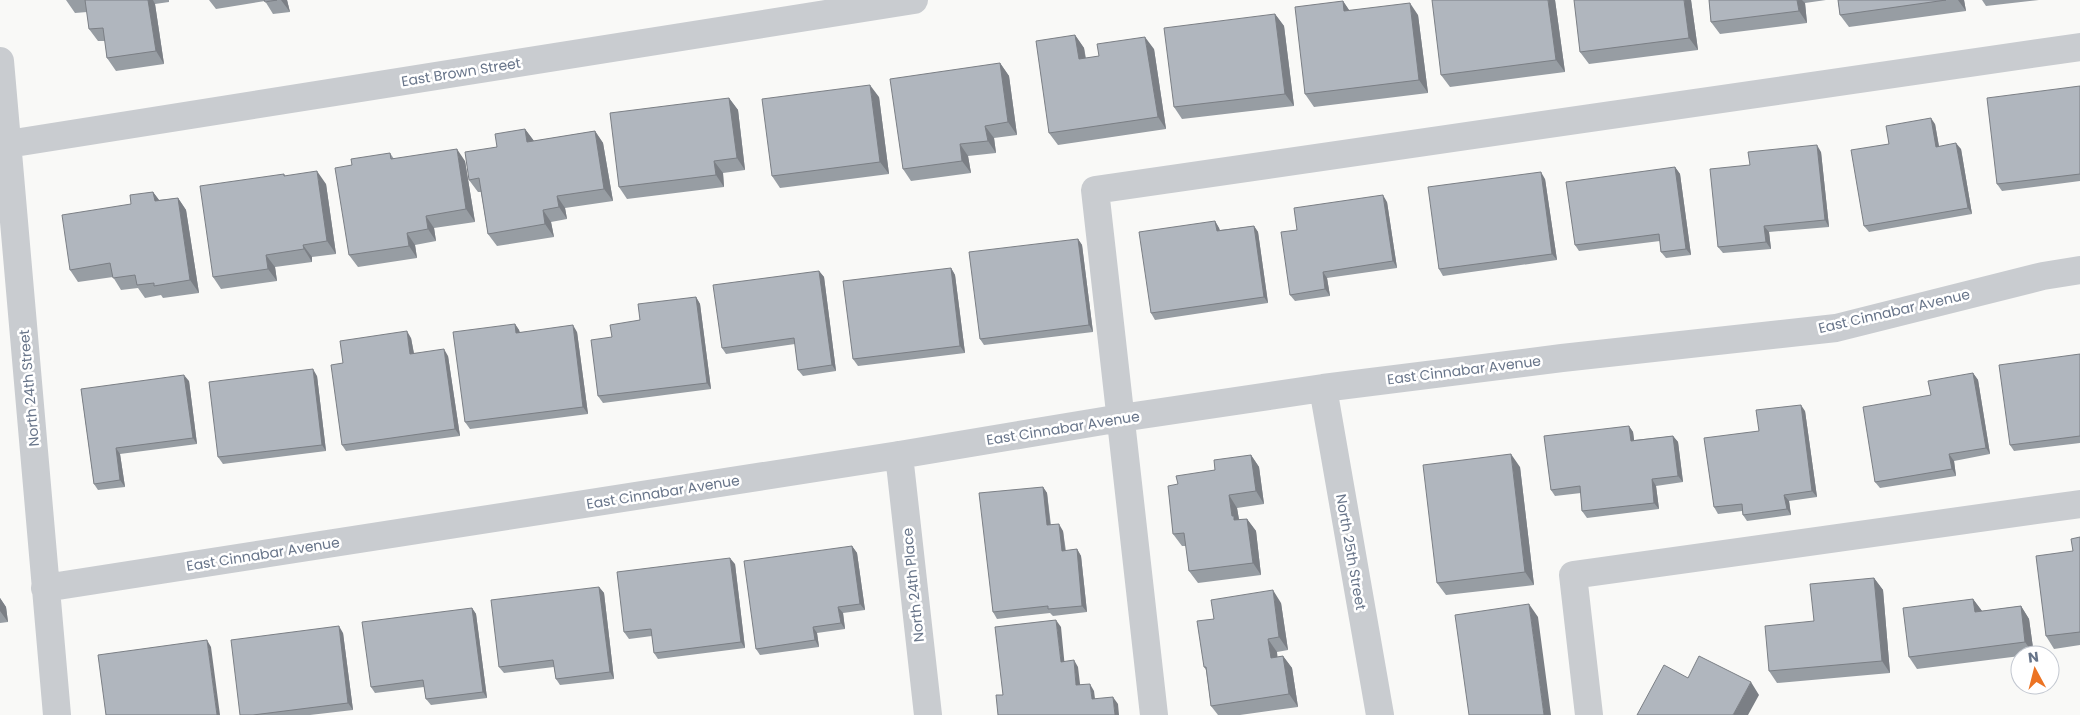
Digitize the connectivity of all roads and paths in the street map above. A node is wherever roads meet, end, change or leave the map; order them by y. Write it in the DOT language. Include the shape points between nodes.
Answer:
graph roads {
  1 [pos="914,0"];
  2 [pos="2080,47"];
  3 [pos="0,61"];
  4 [pos="8,144"];
  5 [pos="7,212"];
  6 [pos="2080,270"];
  7 [pos="1323,388"];
  8 [pos="1121,418"];
  9 [pos="899,456"];
  10 [pos="2080,504"];
  11 [pos="45,588"];
  12 [pos="57,715"];
  13 [pos="928,715"];
  14 [pos="1154,715"];
  15 [pos="1380,715"];
  16 [pos="1589,715"];
  1 -- 4 [label="street, East Brown Street"];
  2 -- 8 [label="street" via="1095,190"];
  3 -- 4 [label="street, North 24th Street"];
  4 -- 5 [label="street, North 24th Street"];
  5 -- 11 [label="street, North 24th Street"];
  6 -- 7 [label="street, East Cinnabar Avenue" via="2043,276 1836,328"];
  7 -- 8 [label="street, East Cinnabar Avenue"];
  7 -- 15 [label="street, North 25th Street"];
  8 -- 9 [label="street, East Cinnabar Avenue"];
  8 -- 14 [label="street"];
  9 -- 11 [label="street, East Cinnabar Avenue"];
  9 -- 13 [label="street, North 24th Place"];
  10 -- 16 [label="street" via="1573,575"];
  11 -- 12 [label="street, North 24th Street"];
}
